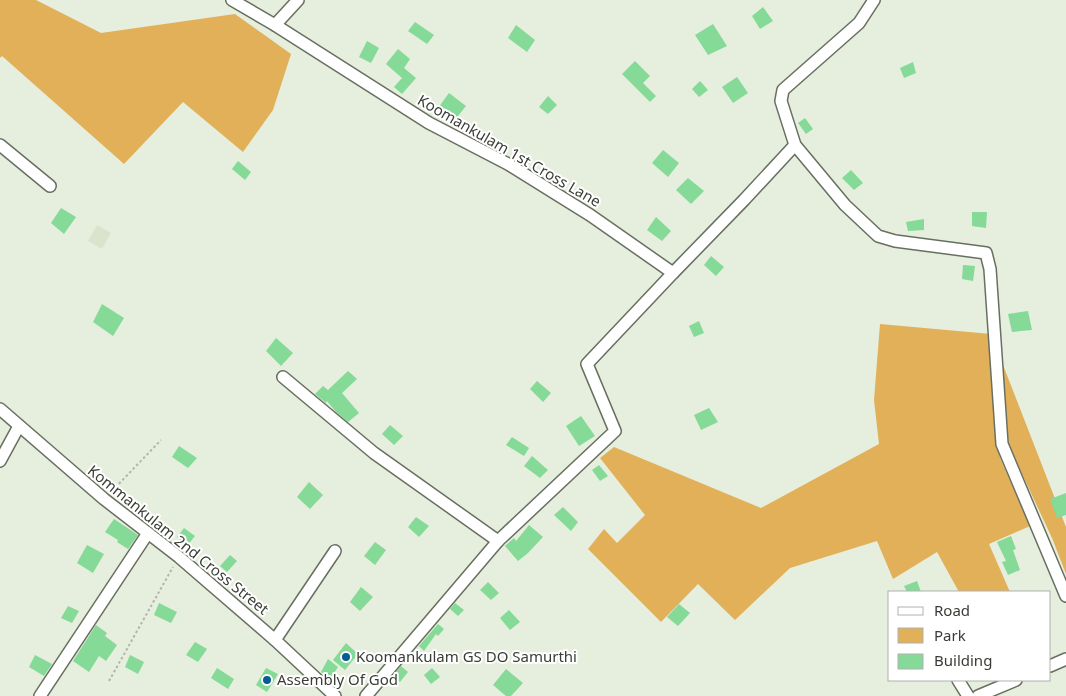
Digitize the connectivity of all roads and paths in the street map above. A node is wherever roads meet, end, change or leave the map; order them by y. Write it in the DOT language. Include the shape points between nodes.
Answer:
graph roads {
  1 [pos="232,0"];
  2 [pos="298,0"];
  3 [pos="874,0"];
  4 [pos="275,25"];
  5 [pos="795,144"];
  6 [pos="0,145"];
  7 [pos="50,186"];
  8 [pos="673,273"];
  9 [pos="283,377"];
  10 [pos="0,409"];
  11 [pos="19,426"];
  12 [pos="161,440"];
  13 [pos="0,460"];
  14 [pos="104,499"];
  15 [pos="148,533"];
  16 [pos="498,540"];
  17 [pos="335,550"];
  18 [pos="178,557"];
  19 [pos="1066,596"];
  20 [pos="275,640"];
  21 [pos="1066,659"];
  22 [pos="1051,666"];
  23 [pos="109,681"];
  24 [pos="959,681"];
  25 [pos="1014,681"];
  26 [pos="40,696"];
  27 [pos="335,696"];
  28 [pos="366,696"];
  29 [pos="968,696"];
  30 [pos="978,696"];
  1 -- 4 [label="street, Koomankulam 1st Cross Lane"];
  2 -- 4 [label="street"];
  3 -- 5 [label="street" via="859,23 784,90 781,101"];
  4 -- 8 [label="street, Koomankulam 1st Cross Lane" via="429,123 508,164 590,215"];
  5 -- 8 [label="street"];
  5 -- 19 [label="street" via="845,205 878,236 986,253 990,269 1002,444"];
  6 -- 7 [label="street"];
  8 -- 16 [label="street" via="587,364 614,431"];
  9 -- 16 [label="street" via="374,453"];
  10 -- 11 [label="street, Kommankulam 2nd Cross Street"];
  11 -- 13 [label="street"];
  11 -- 14 [label="street, Kommankulam 2nd Cross Street"];
  12 -- 14 [label="path"];
  14 -- 15 [label="street, Kommankulam 2nd Cross Street"];
  15 -- 18 [label="street, Kommankulam 2nd Cross Street"];
  15 -- 26 [label="street"];
  16 -- 28 [label="street"];
  17 -- 20 [label="street"];
  18 -- 20 [label="street, Kommankulam 2nd Cross Street"];
  18 -- 23 [label="path"];
  20 -- 27 [label="street, Kommankulam 2nd Cross Street"];
  21 -- 22 [label="street"];
  24 -- 29 [label="street"];
  25 -- 30 [label="street"];
}
